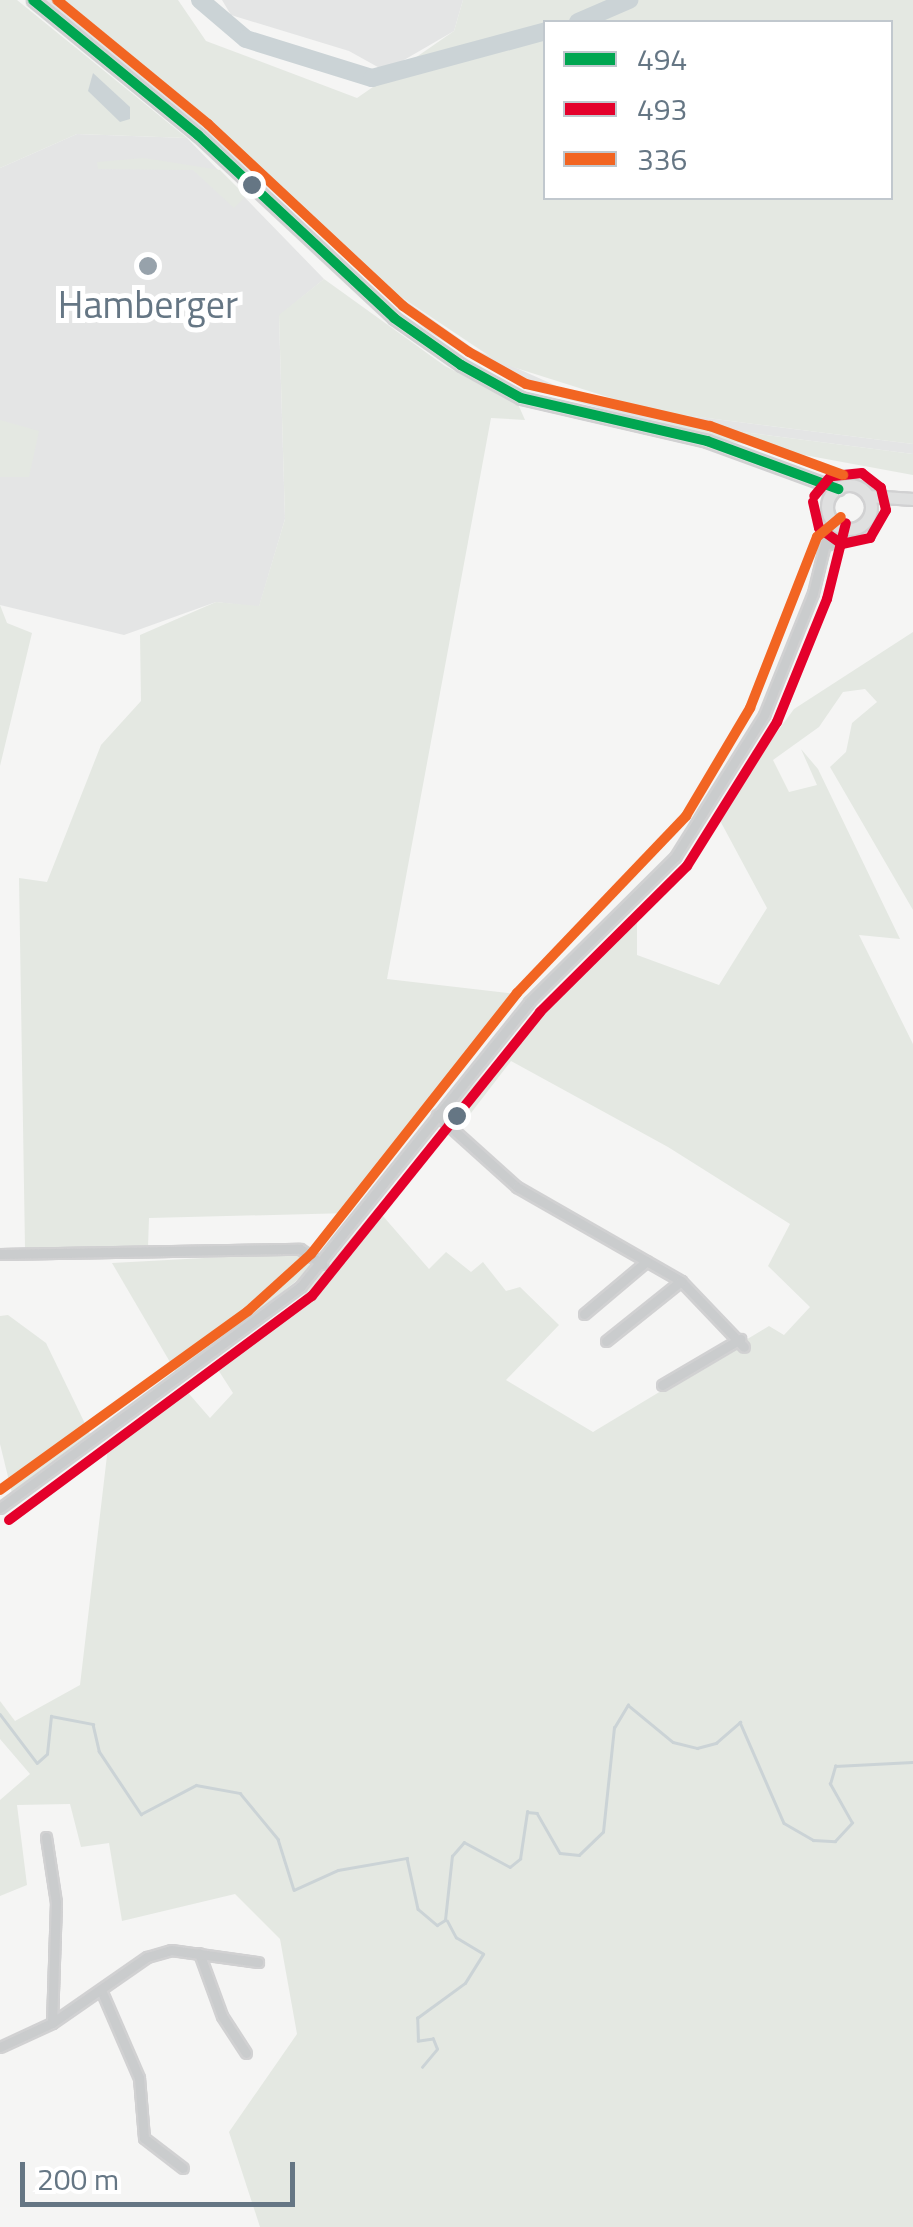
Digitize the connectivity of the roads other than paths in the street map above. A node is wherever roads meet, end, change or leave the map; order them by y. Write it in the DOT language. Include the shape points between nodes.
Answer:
graph roads {
  1 [pos="33,0"];
  2 [pos="811,485"];
  3 [pos="838,489"];
  4 [pos="868,496"];
  5 [pos="913,498"];
  6 [pos="893,500"];
  7 [pos="828,504"];
  8 [pos="870,512"];
  9 [pos="831,519"];
  10 [pos="850,529"];
  11 [pos="830,544"];
  12 [pos="438,1114"];
  13 [pos="0,1254"];
  14 [pos="647,1261"];
  15 [pos="322,1264"];
  16 [pos="681,1282"];
  17 [pos="584,1314"];
  18 [pos="606,1341"];
  19 [pos="662,1385"];
  20 [pos="0,1508"];
  21 [pos="46,1836"];
  22 [pos="199,1952"];
  23 [pos="258,1962"];
  24 [pos="101,1990"];
  25 [pos="52,2023"];
  26 [pos="0,2047"];
  27 [pos="246,2053"];
  28 [pos="184,2168"];
  1 -- 2 [label="main road" via="198,136 394,318 462,365 521,398 707,441"];
  2 -- 3 [label="main road"];
  2 -- 7 [label="main road"];
  3 -- 4 [label="main road" via="854,486"];
  3 -- 7 [label="main road"];
  4 -- 6 [label="main road"];
  4 -- 8 [label="main road"];
  5 -- 6 [label="main road"];
  6 -- 8 [label="main road"];
  7 -- 9 [label="main road"];
  8 -- 10 [label="main road"];
  9 -- 10 [label="main road"];
  9 -- 11 [label="street"];
  10 -- 11 [label="street"];
  11 -- 12 [label="street" via="764,715 698,825 652,882 529,1002"];
  12 -- 14 [label="street" via="518,1187"];
  12 -- 15 [label="street"];
  13 -- 15 [label="street" via="300,1249"];
  14 -- 16 [label="street"];
  14 -- 17 [label="street"];
  15 -- 20 [label="street" via="257,1323"];
  16 -- 18 [label="street"];
  16 -- 19 [label="street" via="742,1343"];
  21 -- 25 [label="street" via="56,1902"];
  22 -- 23 [label="street"];
  22 -- 24 [label="street" via="147,1957"];
  22 -- 27 [label="street" via="222,2016"];
  24 -- 25 [label="street"];
  24 -- 28 [label="street" via="139,2078 144,2138"];
  25 -- 26 [label="street"];
}
